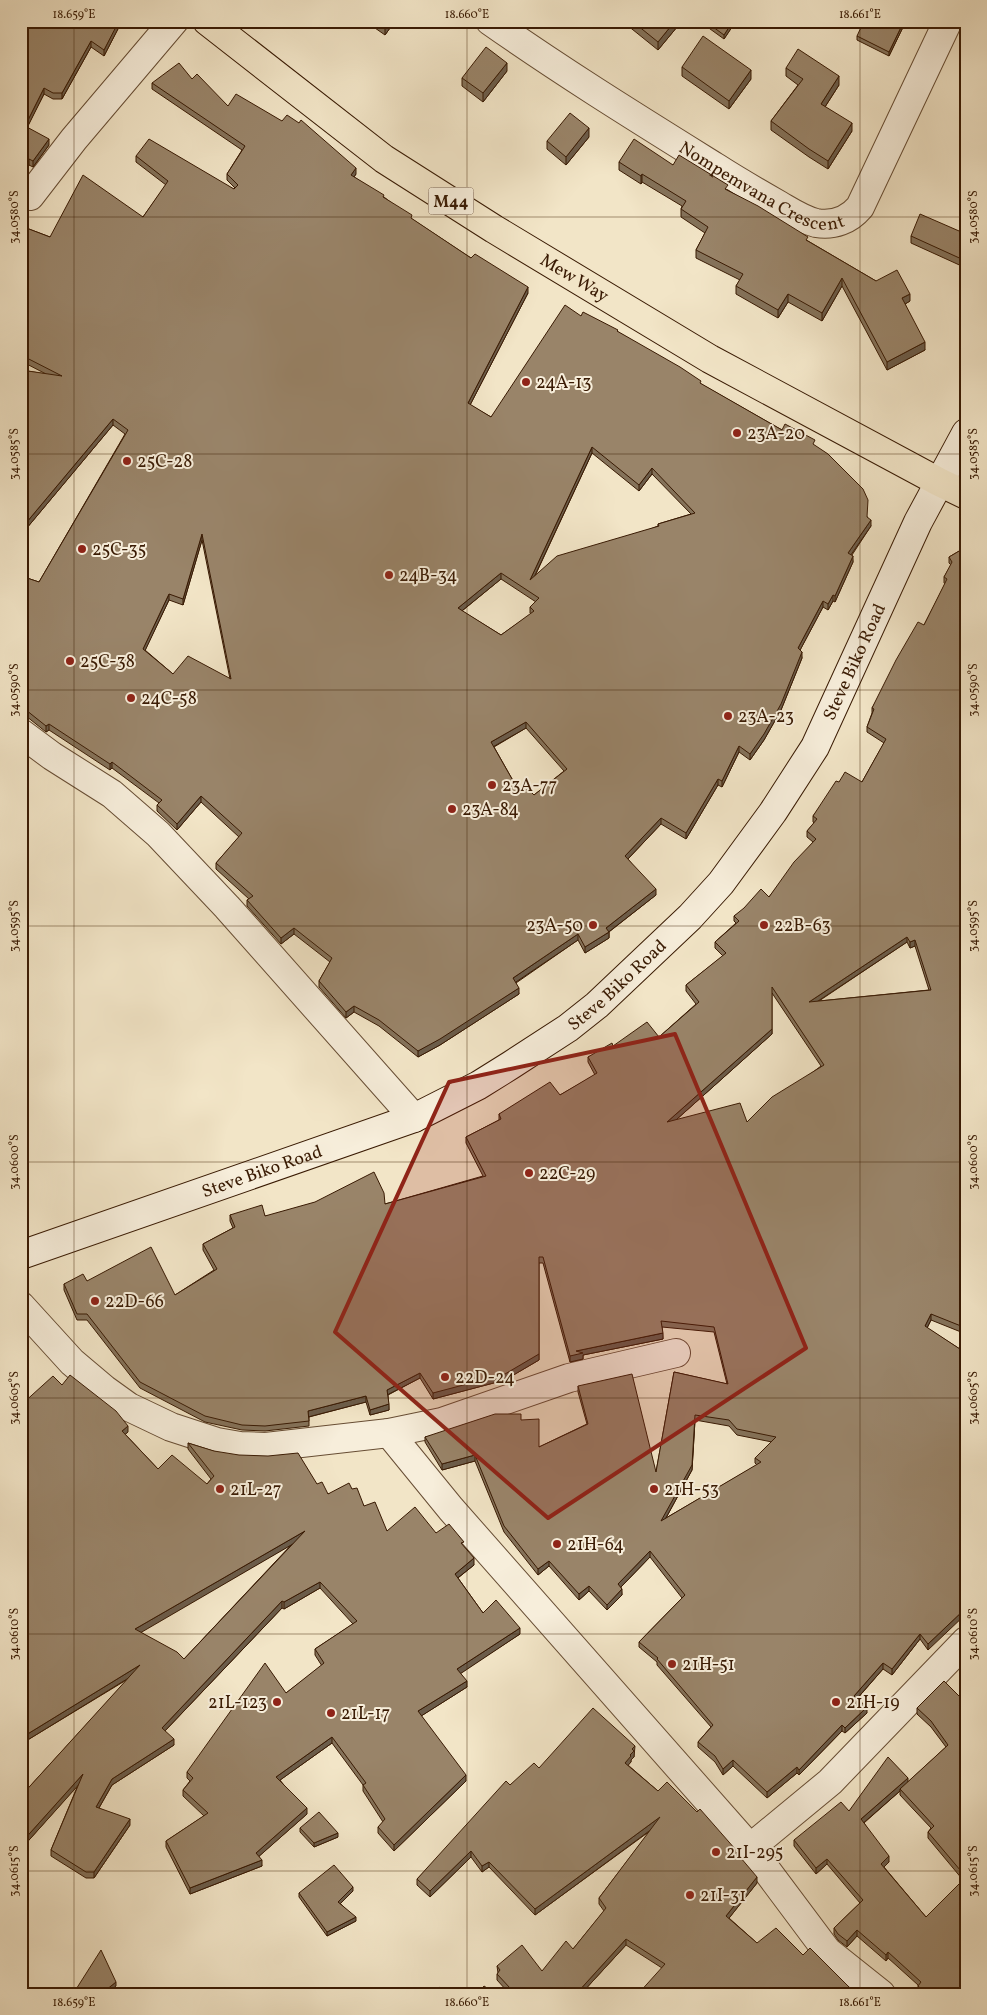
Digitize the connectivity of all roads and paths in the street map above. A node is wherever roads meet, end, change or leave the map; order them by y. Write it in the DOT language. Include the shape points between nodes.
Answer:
graph roads {
  1 [pos="174,21"];
  2 [pos="207,21"];
  3 [pos="490,21"];
  4 [pos="948,21"];
  5 [pos="30,196"];
  6 [pos="966,433"];
  7 [pos="939,482"];
  8 [pos="966,495"];
  9 [pos="21,733"];
  10 [pos="414,1118"];
  11 [pos="21,1255"];
  12 [pos="21,1306"];
  13 [pos="676,1353"];
  14 [pos="389,1433"];
  15 [pos="966,1641"];
  16 [pos="750,1848"];
  17 [pos="881,1994"];
  1 -- 5 [label="street"];
  2 -- 7 [label="main road, Mew Way / M44" via="384,159 471,214 710,359"];
  3 -- 4 [label="street, Nompemvana Crescent" via="567,74 751,190 800,217 827,224 854,214 860,206"];
  6 -- 7 [label="street, Steve Biko Road"];
  7 -- 8 [label="main road, Mew Way / M44"];
  7 -- 10 [label="street, Steve Biko Road" via="815,747 721,883 676,931 568,1028 479,1085"];
  9 -- 10 [label="street" via="112,794 158,834"];
  10 -- 11 [label="street, Steve Biko Road"];
  12 -- 14 [label="street" via="72,1362 104,1389 129,1407 172,1427 217,1442 266,1447"];
  13 -- 14 [label="street" via="569,1378 442,1422"];
  14 -- 16 [label="street" via="451,1509"];
  15 -- 16 [label="street" via="830,1782"];
  16 -- 17 [label="street" via="827,1951"];
}
